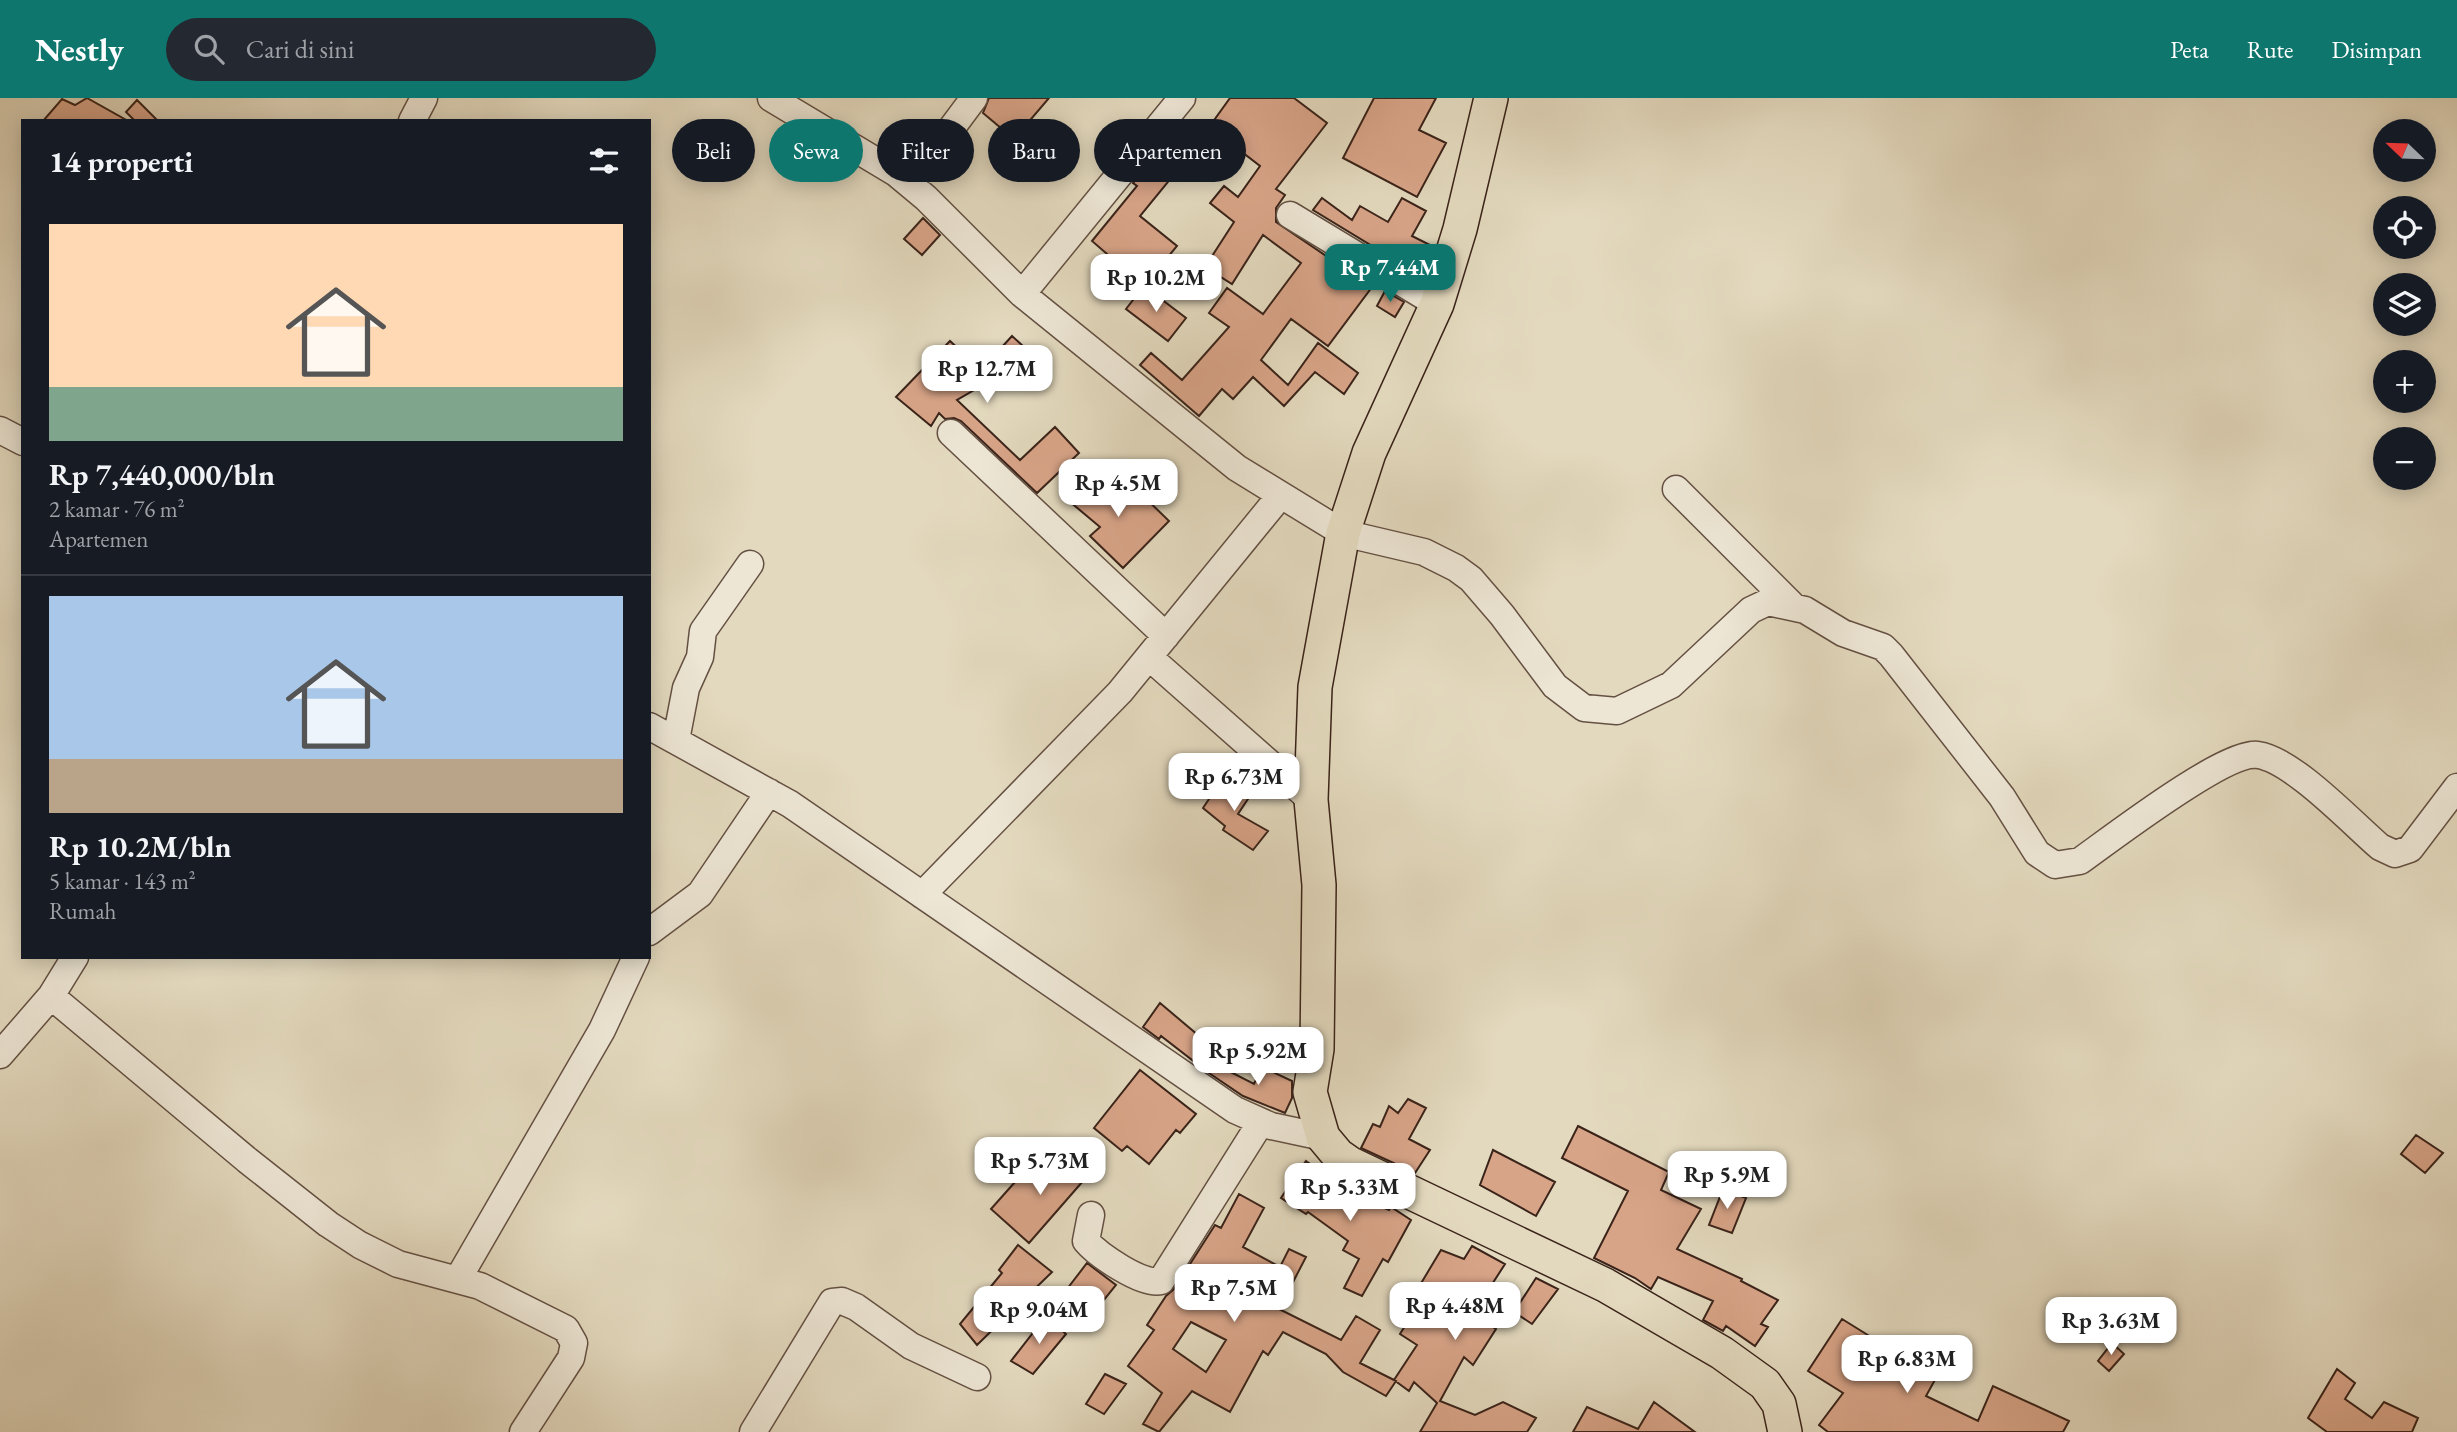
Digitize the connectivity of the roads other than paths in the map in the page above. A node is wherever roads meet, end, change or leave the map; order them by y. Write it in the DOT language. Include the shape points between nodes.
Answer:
graph roads {
  1 [pos="424,98"];
  2 [pos="771,98"];
  3 [pos="974,98"];
  4 [pos="1182,98"];
  5 [pos="1491,98"];
  6 [pos="413,119"];
  7 [pos="910,184"];
  8 [pos="1290,215"];
  9 [pos="1022,294"];
  10 [pos="1437,304"];
  11 [pos="0,430"];
  12 [pos="951,433"];
  13 [pos="21,441"];
  14 [pos="1676,489"];
  15 [pos="1280,496"];
  16 [pos="1343,533"];
  17 [pos="750,564"];
  18 [pos="1791,604"];
  19 [pos="1166,636"];
  20 [pos="1149,657"];
  21 [pos="651,727"];
  22 [pos="676,740"];
  23 [pos="2457,787"];
  24 [pos="769,792"];
  25 [pos="1311,800"];
  26 [pos="922,895"];
  27 [pos="651,931"];
  28 [pos="74,959"];
  29 [pos="635,959"];
  30 [pos="51,996"];
  31 [pos="0,1055"];
  32 [pos="1261,1122"];
  33 [pos="1323,1137"];
  34 [pos="1091,1215"];
  35 [pos="458,1279"];
  36 [pos="977,1377"];
  37 [pos="523,1432"];
  38 [pos="753,1432"];
  39 [pos="1785,1432"];
  1 -- 6 [label="street"];
  2 -- 7 [label="street" via="870,155"];
  3 -- 7 [label="street"];
  4 -- 9 [label="street"];
  5 -- 10 [label="main road"];
  7 -- 9 [label="street"];
  8 -- 10 [label="street"];
  9 -- 15 [label="street" via="1237,468"];
  10 -- 16 [label="main road" via="1369,453"];
  11 -- 13 [label="street"];
  12 -- 19 [label="street"];
  14 -- 18 [label="street"];
  15 -- 16 [label="street"];
  15 -- 19 [label="street"];
  16 -- 18 [label="street" via="1424,552 1456,568 1502,614 1555,686 1584,708 1601,712 1617,711 1671,685 1751,611 1768,601"];
  16 -- 25 [label="main road" via="1315,687"];
  17 -- 22 [label="street" via="703,631"];
  18 -- 23 [label="street" via="1891,654 2002,797 2037,853 2055,865 2080,860 2238,757 2256,754 2292,770 2380,847 2395,854 2410,849"];
  19 -- 20 [label="street"];
  20 -- 25 [label="street"];
  20 -- 26 [label="street"];
  21 -- 22 [label="street"];
  22 -- 24 [label="street"];
  24 -- 26 [label="street"];
  24 -- 27 [label="street" via="700,894"];
  25 -- 33 [label="main road" via="1319,885 1317,1049 1310,1092"];
  26 -- 32 [label="street" via="1235,1110"];
  28 -- 30 [label="street"];
  29 -- 35 [label="street" via="602,1030"];
  30 -- 31 [label="street"];
  30 -- 35 [label="street" via="328,1224 398,1264"];
  32 -- 33 [label="street"];
  32 -- 34 [label="street" via="1161,1281 1154,1283 1132,1274 1095,1252 1086,1241"];
  33 -- 39 [label="main road" via="1350,1164 1605,1285 1749,1370 1779,1404"];
  35 -- 37 [label="street" via="544,1316 566,1329 574,1343 571,1358"];
  36 -- 38 [label="street" via="911,1346 856,1307 832,1302"];
}
